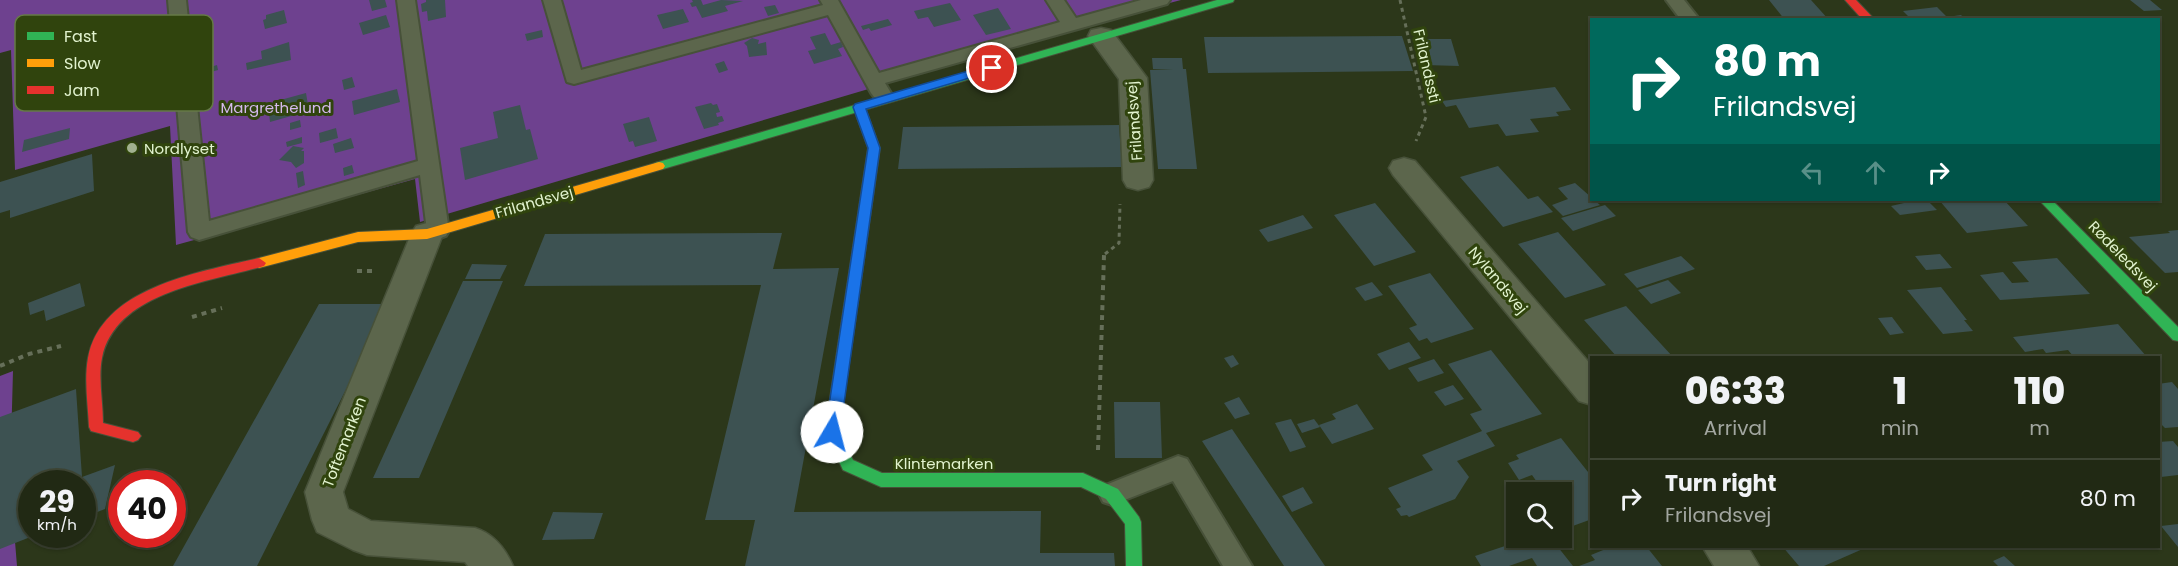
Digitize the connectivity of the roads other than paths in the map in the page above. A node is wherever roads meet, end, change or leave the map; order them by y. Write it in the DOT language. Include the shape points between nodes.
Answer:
graph roads {
  1 [pos="177,0"];
  2 [pos="406,0"];
  3 [pos="552,0"];
  4 [pos="1055,0"];
  5 [pos="1161,0"];
  6 [pos="1230,0"];
  7 [pos="1676,0"];
  8 [pos="1850,0"];
  9 [pos="832,4"];
  10 [pos="178,15"];
  11 [pos="1690,18"];
  12 [pos="1868,18"];
  13 [pos="1071,25"];
  14 [pos="1101,36"];
  15 [pos="875,80"];
  16 [pos="883,100"];
  17 [pos="859,107"];
  18 [pos="188,111"];
  19 [pos="429,165"];
  20 [pos="1404,168"];
  21 [pos="1138,180"];
  22 [pos="2046,201"];
  23 [pos="433,232"];
  24 [pos="2178,336"];
  25 [pos="1590,389"];
  26 [pos="133,436"];
  27 [pos="1112,494"];
  28 [pos="1724,548"];
  29 [pos="493,566"];
  30 [pos="1134,566"];
  31 [pos="1238,566"];
  32 [pos="1738,566"];
  1 -- 10 [label="lane"];
  2 -- 19 [label="lane"];
  3 -- 9 [label="lane" via="574,78"];
  4 -- 13 [label="lane"];
  5 -- 13 [label="lane"];
  6 -- 14 [label="street, Frilandsvej"];
  7 -- 11 [label="lane"];
  8 -- 12 [label="street"];
  9 -- 15 [label="lane"];
  13 -- 15 [label="lane"];
  14 -- 16 [label="street, Frilandsvej"];
  14 -- 21 [label="street, Frilandsvej" via="1133,78"];
  15 -- 16 [label="lane"];
  16 -- 17 [label="street, Frilandsvej"];
  17 -- 23 [label="street, Frilandsvej"];
  17 -- 27 [label="street, Klintemarken" via="874,148 832,432 848,465 881,480 1083,480"];
  18 -- 19 [label="lane" via="199,232"];
  19 -- 23 [label="lane"];
  20 -- 25 [label="street, Nylandsvej"];
  22 -- 24 [label="street, Rødeledsvej"];
  23 -- 26 [label="street, Frilandsvej" via="358,237 184,283 124,310 104,334 95,357 96,427"];
  23 -- 29 [label="street, Toftemarken" via="324,492 331,520 367,538 475,545"];
  27 -- 30 [label="street, Klintemarken" via="1133,522"];
  27 -- 31 [label="lane" via="1178,467"];
  28 -- 32 [label="street"];
}
